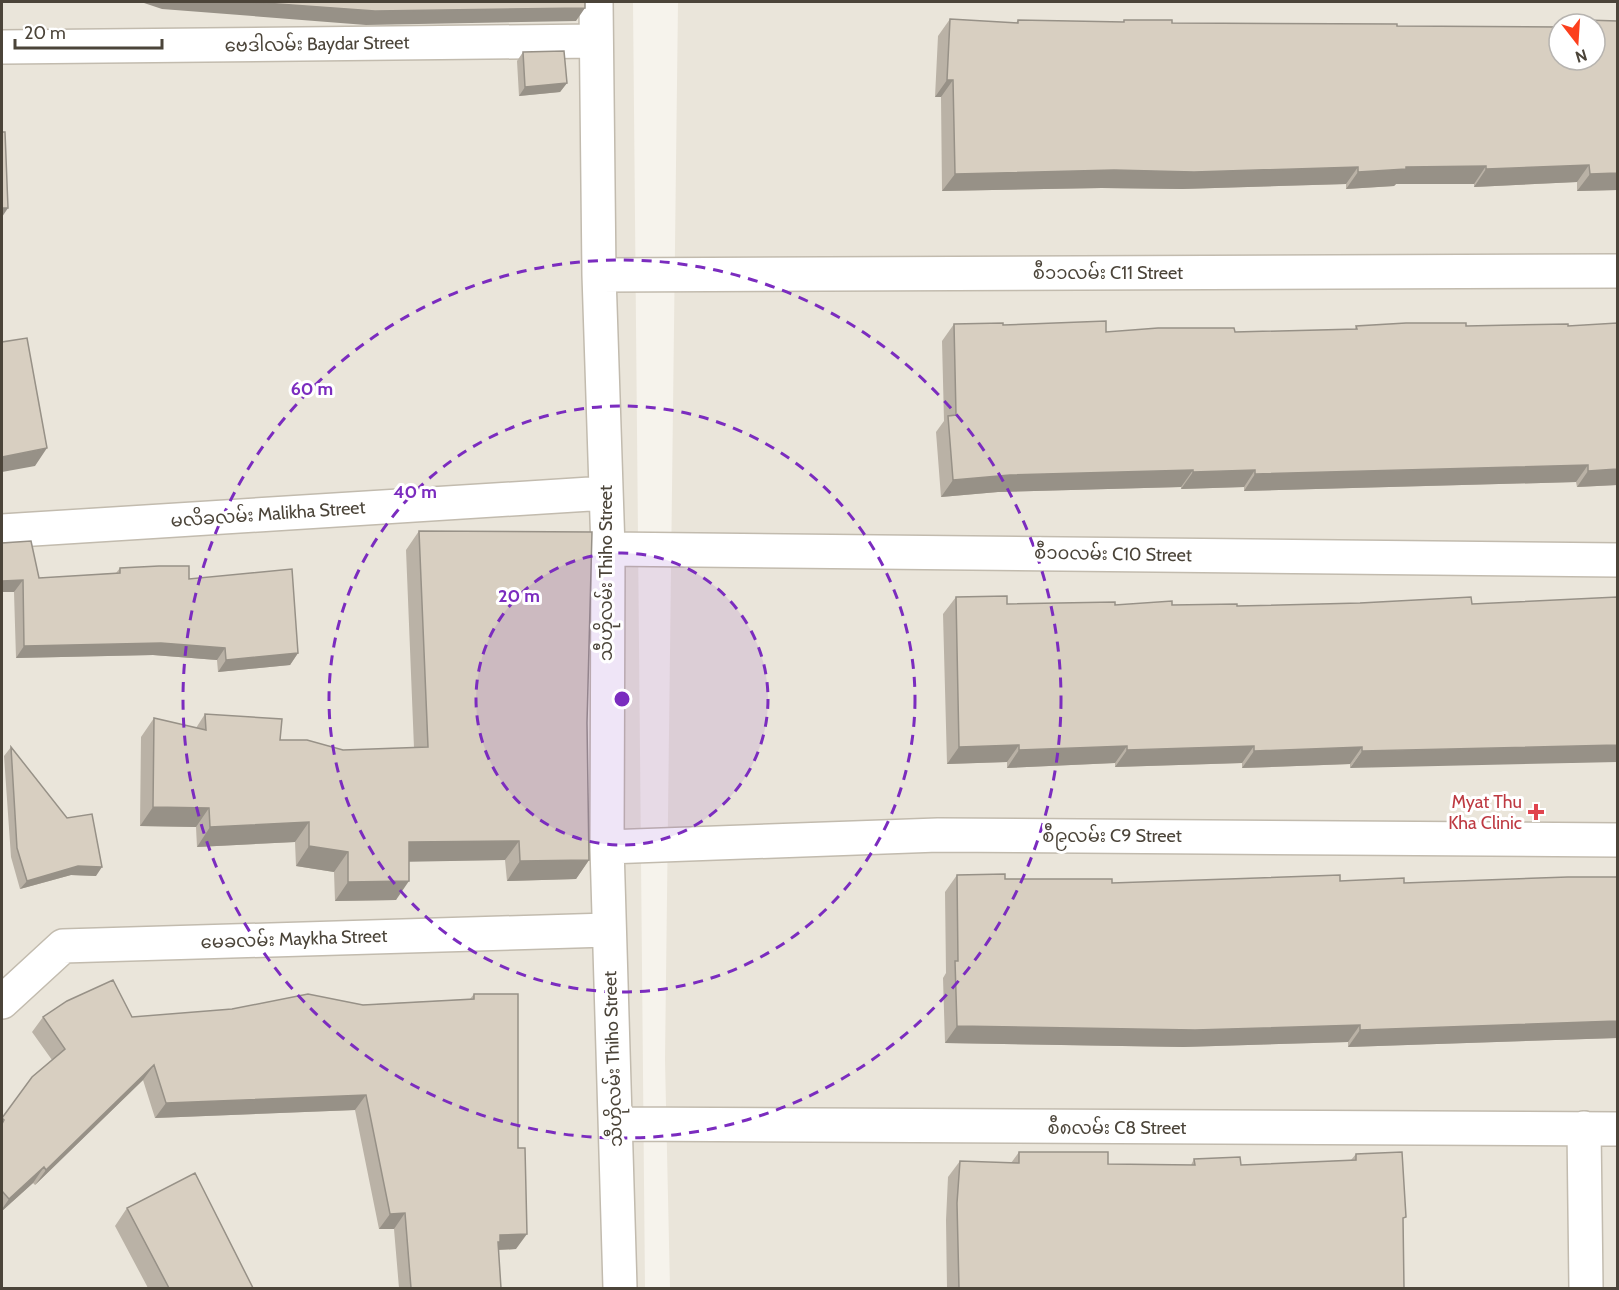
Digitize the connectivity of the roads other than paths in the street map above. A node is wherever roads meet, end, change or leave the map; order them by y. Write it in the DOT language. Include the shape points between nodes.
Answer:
graph roads {
  1 [pos="596,2"];
  2 [pos="596,41"];
  3 [pos="2,47"];
  4 [pos="1617,271"];
  5 [pos="599,275"];
  6 [pos="606,493"];
  7 [pos="2,531"];
  8 [pos="608,549"];
  9 [pos="1617,560"];
  10 [pos="1617,840"];
  11 [pos="606,847"];
  12 [pos="608,930"];
  13 [pos="2,1002"];
  14 [pos="616,1124"];
  15 [pos="1584,1128"];
  16 [pos="1617,1129"];
  17 [pos="620,1288"];
  18 [pos="1586,1288"];
  1 -- 2 [label="street, သီဟိုလမ်း Thiho Street"];
  2 -- 3 [label="street, ဗေဒါလမ်း Baydar Street"];
  2 -- 5 [label="street, သီဟိုလမ်း Thiho Street"];
  4 -- 5 [label="street, စီ၁၁လမ်း C11 Street"];
  5 -- 6 [label="street, သီဟိုလမ်း Thiho Street"];
  6 -- 7 [label="street, မလိခလမ်း Malikha Street"];
  6 -- 8 [label="street, သီဟိုလမ်း Thiho Street"];
  8 -- 9 [label="street, စီ၁၀လမ်း C10 Street"];
  8 -- 11 [label="street, သီဟိုလမ်း Thiho Street"];
  10 -- 11 [label="street, စီ၉လမ်း C9 Street" via="938,835"];
  11 -- 12 [label="street, သီဟိုလမ်း Thiho Street"];
  12 -- 13 [label="street, မေခလမ်း Maykha Street" via="63,946"];
  12 -- 14 [label="street, သီဟိုလမ်း Thiho Street"];
  14 -- 15 [label="street, စီ၈လမ်း C8 Street"];
  14 -- 17 [label="street, သီဟိုလမ်း Thiho Street"];
  15 -- 16 [label="street, စီ၈လမ်း C8 Street"];
  15 -- 18 [label="street"];
}
